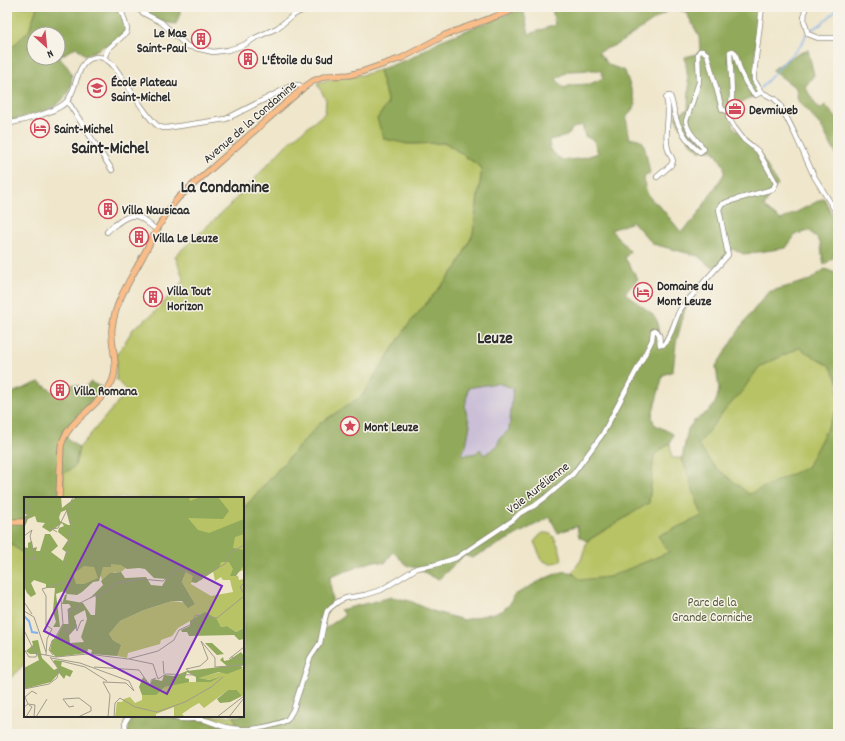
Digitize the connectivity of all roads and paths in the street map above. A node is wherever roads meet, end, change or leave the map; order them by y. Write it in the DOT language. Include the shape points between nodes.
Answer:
graph roads {
  1 [pos="118,7"];
  2 [pos="135,7"];
  3 [pos="315,7"];
  4 [pos="521,7"];
  5 [pos="762,7"];
  6 [pos="805,7"];
  7 [pos="838,38"];
  8 [pos="104,58"];
  9 [pos="303,88"];
  10 [pos="761,92"];
  11 [pos="67,102"];
  12 [pos="729,112"];
  13 [pos="7,124"];
  14 [pos="112,170"];
  15 [pos="657,177"];
  16 [pos="838,219"];
  17 [pos="157,230"];
  18 [pos="107,232"];
  19 [pos="59,497"];
  20 [pos="7,522"];
  21 [pos="24,522"];
  22 [pos="128,717"];
  23 [pos="170,717"];
  24 [pos="126,734"];
  1 -- 8 [label="street" via="122,12 126,33 108,49"];
  2 -- 3 [label="street" via="161,22 187,46 214,52 244,45 277,28 295,14"];
  4 -- 9 [label="main road, Avenue de la Condamine" via="445,35 402,58 349,75 326,76"];
  5 -- 10 [label="street" via="754,74 754,80"];
  6 -- 7 [label="street" via="804,21 808,34 818,38"];
  8 -- 9 [label="street" via="115,68 150,117 160,127 166,128 226,119 293,85"];
  8 -- 11 [label="street" via="91,58 85,62"];
  9 -- 17 [label="main road, Avenue de la Condamine" via="178,198 169,208"];
  10 -- 12 [label="street" via="756,95 752,92 740,70 735,53 730,52 732,94"];
  10 -- 16 [label="street" via="769,95 780,105 811,171"];
  11 -- 13 [label="street" via="50,111"];
  11 -- 14 [label="street"];
  12 -- 15 [label="street" via="722,109 707,54 700,51 699,82 686,121 692,136 704,149 700,152 687,139 675,117 672,100 668,96 667,147 673,161"];
  12 -- 23 [label="street, Voie Aurélienne" via="728,117 734,127 744,140 758,151 776,186 720,205 728,255 681,308 669,338 663,345 660,345 658,331 653,331 652,340 602,435 573,474 534,506 520,513 461,556 417,568 381,590 335,603 328,611 320,642 310,658 293,710 286,720 268,726 238,730 199,718 183,720"];
  17 -- 18 [label="street" via="134,214 125,217"];
  17 -- 19 [label="main road, Avenue de la Condamine" via="114,315 111,330 115,372 113,380 62,439"];
  20 -- 21 [label="main road"];
  22 -- 24 [label="street" via="125,722"];
}
